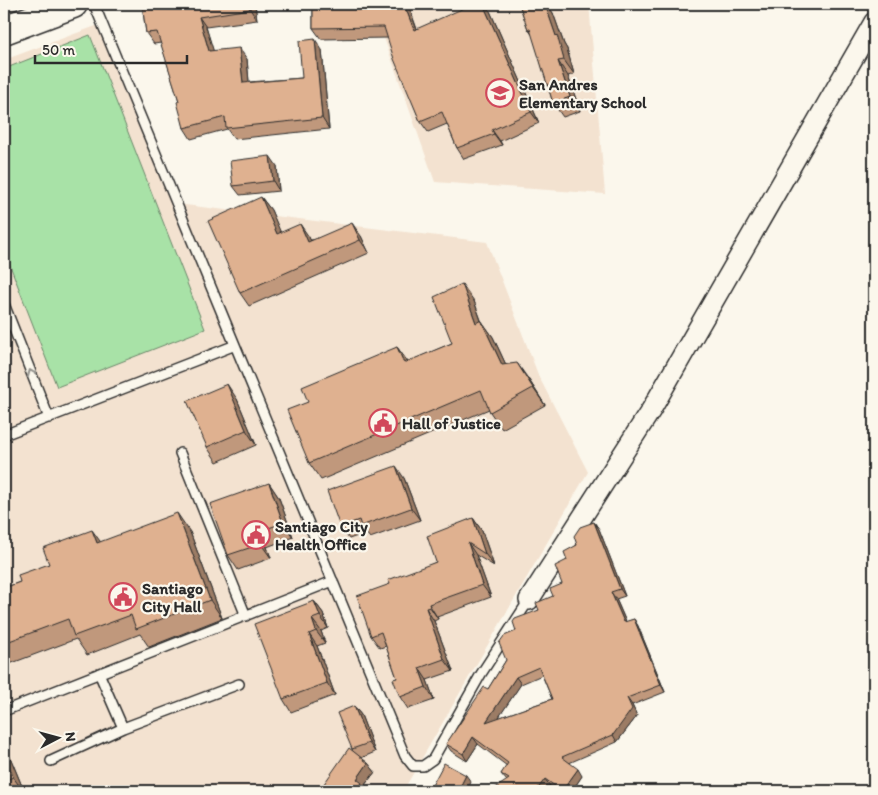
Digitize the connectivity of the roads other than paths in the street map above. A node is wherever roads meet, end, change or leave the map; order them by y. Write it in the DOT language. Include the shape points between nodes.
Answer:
graph roads {
  1 [pos="73,4"];
  2 [pos="94,4"];
  3 [pos="874,22"];
  4 [pos="4,30"];
  5 [pos="4,304"];
  6 [pos="233,346"];
  7 [pos="49,418"];
  8 [pos="4,435"];
  9 [pos="180,453"];
  10 [pos="333,581"];
  11 [pos="529,600"];
  12 [pos="246,616"];
  13 [pos="99,673"];
  14 [pos="239,684"];
  15 [pos="4,711"];
  16 [pos="123,728"];
  17 [pos="50,761"];
  1 -- 4 [label="main road"];
  2 -- 6 [label="lane"];
  3 -- 11 [label="street" via="651,410"];
  7 -- 5 [label="lane, one-way"];
  6 -- 7 [label="lane"];
  6 -- 10 [label="lane"];
  7 -- 8 [label="lane"];
  9 -- 12 [label="lane"];
  10 -- 11 [label="lane" via="405,756 409,763 418,767 433,759 481,674"];
  10 -- 12 [label="lane"];
  12 -- 13 [label="lane"];
  13 -- 15 [label="lane"];
  13 -- 16 [label="lane"];
  14 -- 16 [label="lane"];
  16 -- 17 [label="lane"];
}
